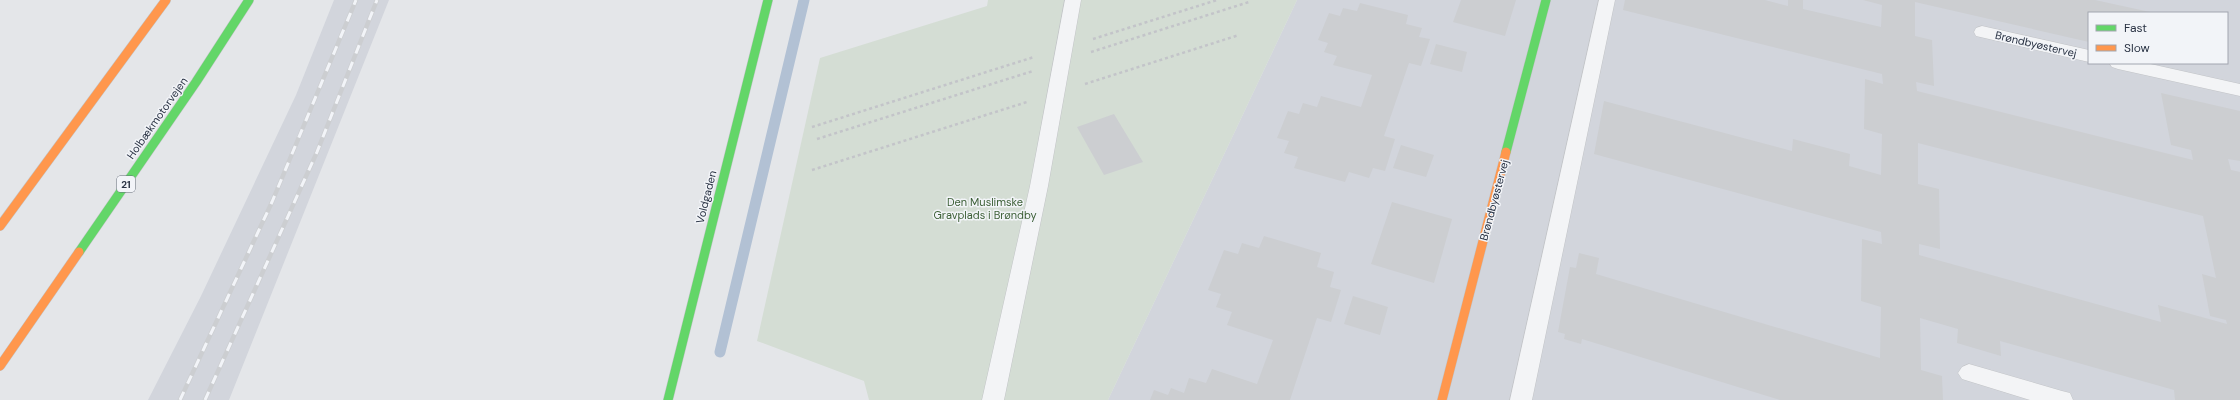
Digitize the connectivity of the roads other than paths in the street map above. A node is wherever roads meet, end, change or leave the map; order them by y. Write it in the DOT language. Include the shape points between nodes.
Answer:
graph roads {
  1 [pos="166,0"];
  2 [pos="249,0"];
  3 [pos="768,0"];
  4 [pos="1073,0"];
  5 [pos="1546,0"];
  6 [pos="1607,0"];
  7 [pos="1982,32"];
  8 [pos="2088,56"];
  9 [pos="2123,64"];
  10 [pos="2240,90"];
  11 [pos="0,226"];
  12 [pos="0,366"];
  13 [pos="1969,373"];
  14 [pos="668,400"];
  15 [pos="993,400"];
  16 [pos="1442,400"];
  17 [pos="1521,400"];
  18 [pos="2062,400"];
  1 -- 11 [label="main road"];
  2 -- 12 [label="main road, Holbækmotorvejen / 21" via="196,82"];
  3 -- 14 [label="main road, Voldgaden"];
  4 -- 15 [label="lane" via="1039,186"];
  5 -- 16 [label="main road, Brøndbyøstervej"];
  6 -- 17 [label="lane"];
  7 -- 8 [label="lane, Brøndbyøstervej"];
  9 -- 10 [label="lane"];
  13 -- 18 [label="lane"];
}
